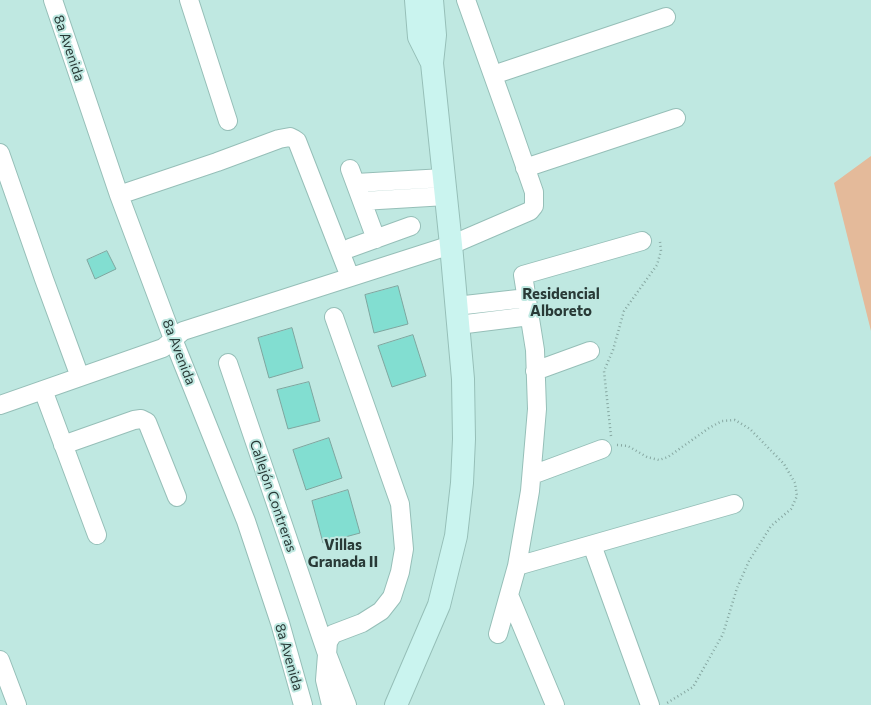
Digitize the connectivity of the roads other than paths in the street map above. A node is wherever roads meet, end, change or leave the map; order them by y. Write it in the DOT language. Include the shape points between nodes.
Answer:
graph roads {
  1 [pos="52,0"];
  2 [pos="189,0"];
  3 [pos="416,0"];
  4 [pos="432,0"];
  5 [pos="466,0"];
  6 [pos="666,17"];
  7 [pos="432,63"];
  8 [pos="493,76"];
  9 [pos="676,118"];
  10 [pos="228,121"];
  11 [pos="0,153"];
  12 [pos="525,168"];
  13 [pos="445,187"];
  14 [pos="119,194"];
  15 [pos="362,201"];
  16 [pos="411,226"];
  17 [pos="376,239"];
  18 [pos="642,240"];
  19 [pos="451,244"];
  20 [pos="350,248"];
  21 [pos="350,277"];
  22 [pos="527,298"];
  23 [pos="457,316"];
  24 [pos="530,316"];
  25 [pos="334,317"];
  26 [pos="173,339"];
  27 [pos="590,351"];
  28 [pos="228,363"];
  29 [pos="535,371"];
  30 [pos="80,377"];
  31 [pos="43,390"];
  32 [pos="0,406"];
  33 [pos="608,444"];
  34 [pos="63,445"];
  35 [pos="532,475"];
  36 [pos="177,497"];
  37 [pos="734,504"];
  38 [pos="97,535"];
  39 [pos="592,545"];
  40 [pos="517,566"];
  41 [pos="508,595"];
  42 [pos="498,634"];
  43 [pos="326,651"];
  44 [pos="0,660"];
  45 [pos="17,705"];
  46 [pos="303,705"];
  47 [pos="331,705"];
  48 [pos="347,705"];
  49 [pos="396,705"];
  50 [pos="555,705"];
  51 [pos="650,705"];
  1 -- 14 [label="street, 8a Avenida"];
  2 -- 10 [label="street"];
  3 -- 7 [label="main road" via="419,37"];
  4 -- 7 [label="main road" via="435,35"];
  5 -- 8 [label="street"];
  6 -- 8 [label="street"];
  7 -- 13 [label="main road"];
  8 -- 12 [label="street"];
  9 -- 12 [label="street"];
  11 -- 30 [label="street"];
  12 -- 19 [label="street" via="535,200 530,211"];
  13 -- 15 [label="street"];
  13 -- 15 [label="street" via="353,176"];
  13 -- 19 [label="main road"];
  14 -- 21 [label="street" via="279,139 294,138"];
  14 -- 26 [label="street, 8a Avenida"];
  15 -- 17 [label="street"];
  16 -- 17 [label="street"];
  17 -- 20 [label="street"];
  18 -- 22 [label="street" via="524,274"];
  19 -- 21 [label="street"];
  19 -- 23 [label="main road"];
  21 -- 26 [label="street" via="183,331"];
  22 -- 23 [label="street"];
  22 -- 24 [label="street"];
  23 -- 24 [label="street"];
  23 -- 49 [label="main road" via="463,380 464,438 456,536 439,605"];
  24 -- 29 [label="street"];
  25 -- 43 [label="street" via="400,504 404,549 392,597 381,611 333,634"];
  26 -- 30 [label="street" via="163,348"];
  26 -- 46 [label="street, 8a Avenida" via="246,521 280,623"];
  27 -- 29 [label="street"];
  28 -- 43 [label="street, Callejón Contreras"];
  29 -- 35 [label="street" via="537,410"];
  30 -- 31 [label="street"];
  31 -- 32 [label="street"];
  31 -- 34 [label="street"];
  33 -- 35 [label="street"];
  34 -- 36 [label="street" via="141,419 147,422"];
  34 -- 38 [label="street"];
  35 -- 40 [label="street"];
  37 -- 39 [label="street"];
  39 -- 40 [label="street"];
  39 -- 51 [label="street"];
  40 -- 41 [label="street"];
  41 -- 42 [label="street"];
  41 -- 50 [label="street"];
  43 -- 47 [label="street, Callejón Contreras" via="325,680"];
  43 -- 48 [label="street, Callejón Contreras"];
  44 -- 45 [label="street"];
}
